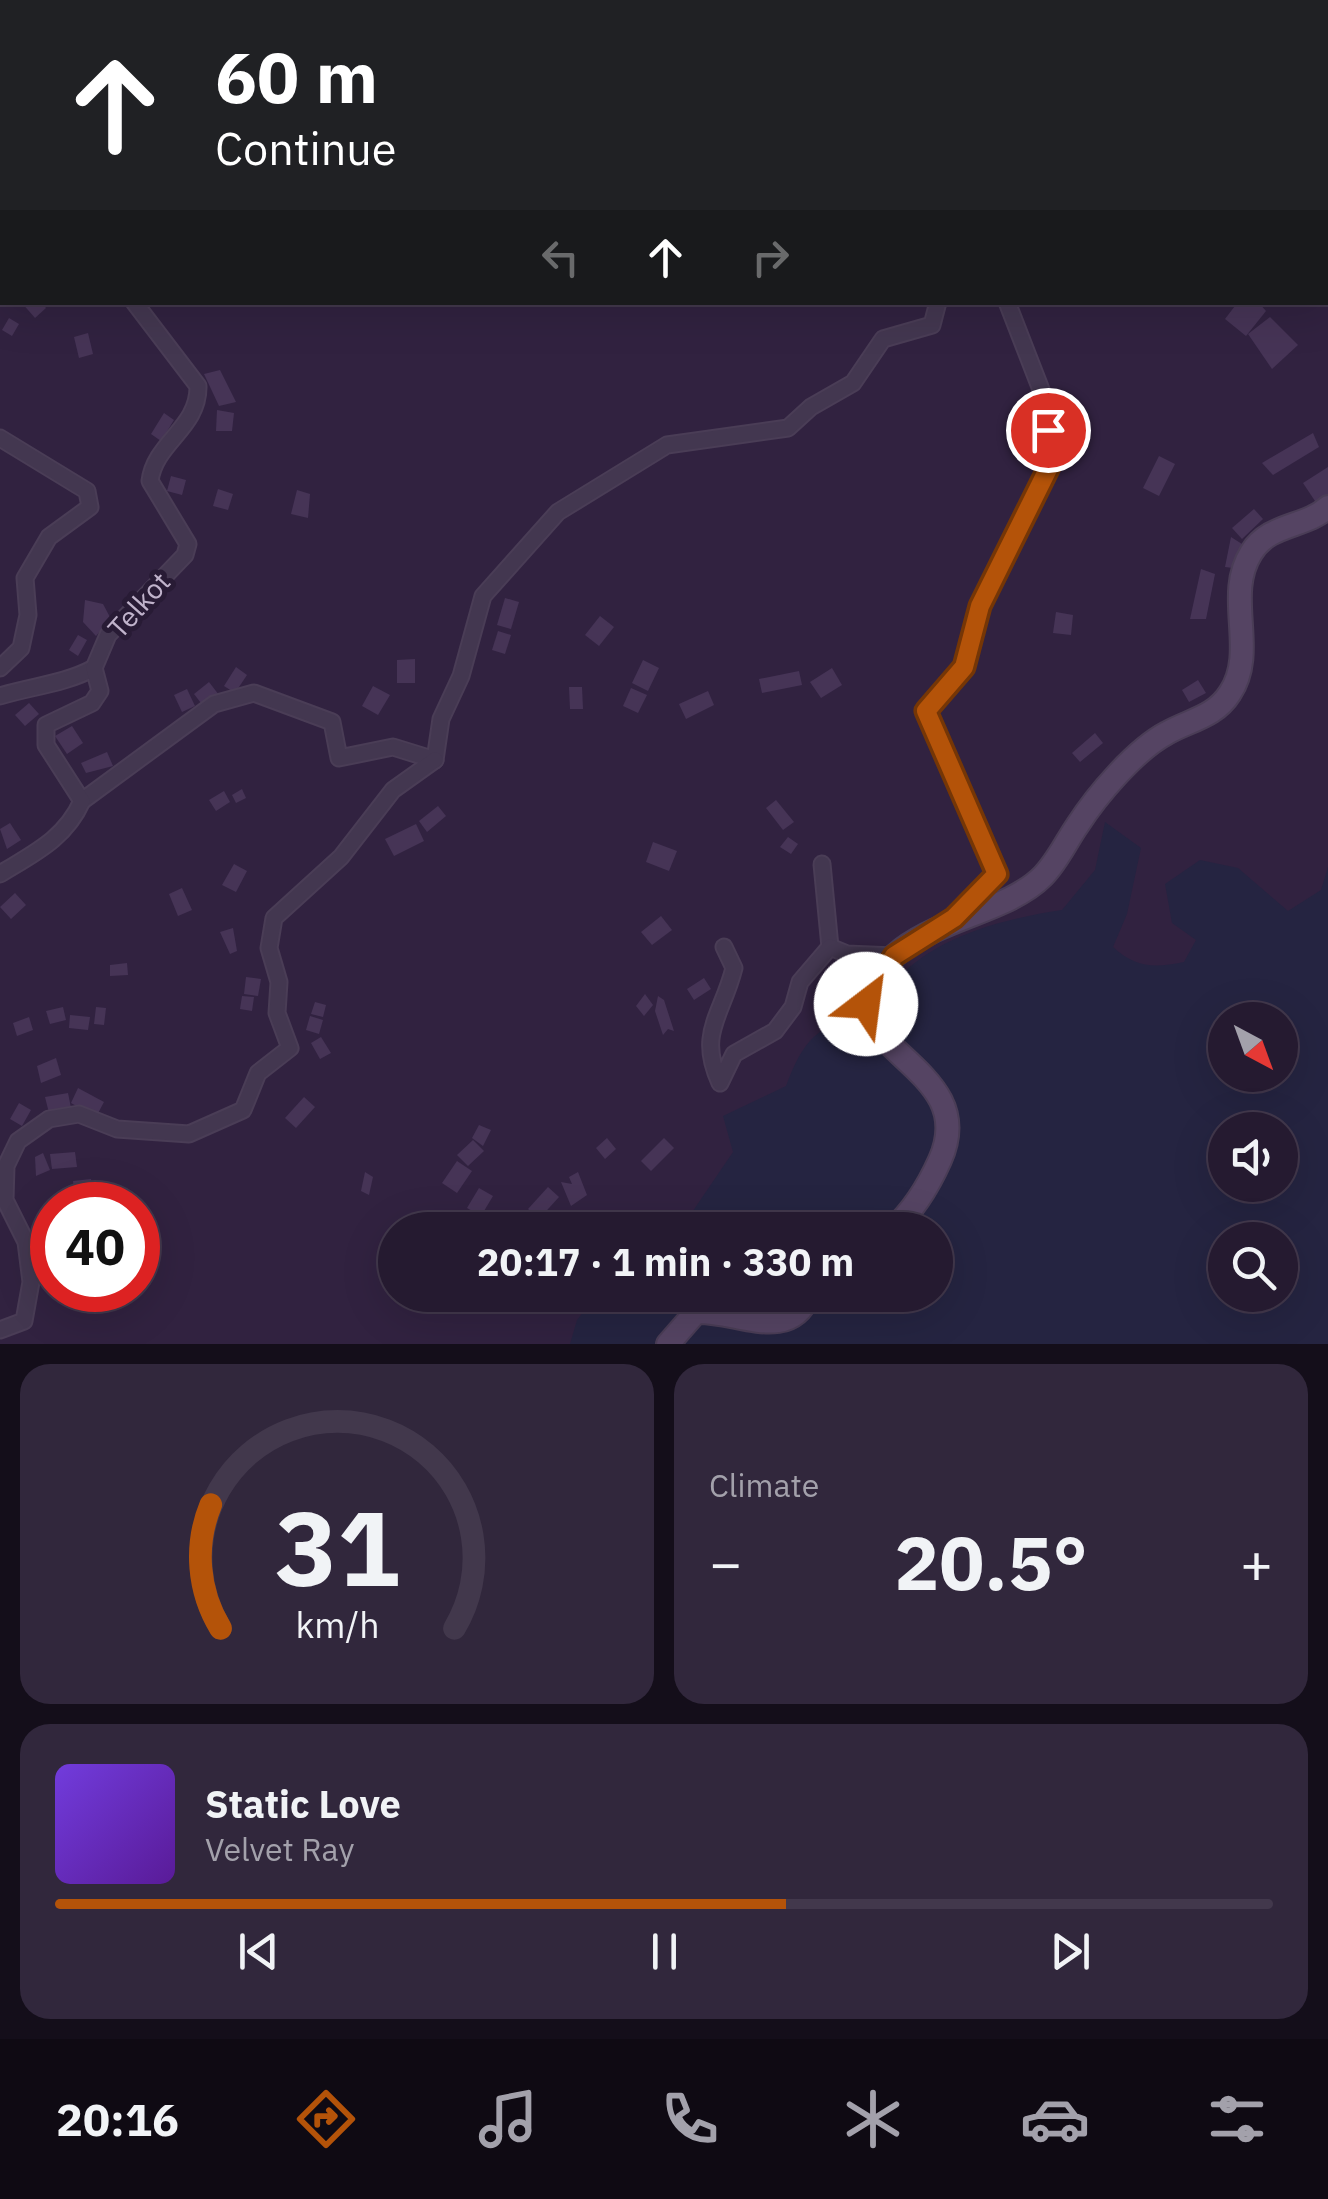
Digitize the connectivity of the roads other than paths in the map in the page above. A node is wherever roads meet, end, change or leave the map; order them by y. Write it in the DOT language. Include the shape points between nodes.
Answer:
graph roads {
  1 [pos="136,305"];
  2 [pos="937,305"];
  3 [pos="1007,305"];
  4 [pos="0,438"];
  5 [pos="1328,507"];
  6 [pos="0,668"];
  7 [pos="94,668"];
  8 [pos="0,696"];
  9 [pos="435,760"];
  10 [pos="82,801"];
  11 [pos="822,864"];
  12 [pos="0,874"];
  13 [pos="954,918"];
  14 [pos="830,946"];
  15 [pos="724,947"];
  16 [pos="894,956"];
  17 [pos="911,1212"];
  18 [pos="696,1312"];
  19 [pos="724,1312"];
  20 [pos="798,1312"];
  21 [pos="0,1330"];
  22 [pos="668,1344"];
  1 -- 7 [label="street, Telkot" via="198,386 189,422 158,455 150,481 188,544 108,634"];
  2 -- 9 [label="street" via="932,325 883,338 852,383 788,428 667,445 558,512 482,596 461,676 441,718"];
  3 -- 13 [label="street" via="1045,400 1052,461 980,606 964,667 926,711 997,874"];
  4 -- 6 [label="street" via="87,491 90,507 49,538 25,578 28,615 20,648"];
  5 -- 13 [label="street" via="1270,532 1250,554 1239,594 1242,664 1229,696 1212,712 1166,733 1112,780 1045,875 1026,890"];
  7 -- 8 [label="street" via="66,682"];
  7 -- 10 [label="street, Telkot" via="100,690 92,703 56,716 43,736"];
  9 -- 10 [label="street" via="393,748 339,758 332,722 254,692 214,704"];
  9 -- 21 [label="street" via="393,790 341,858 274,918 269,948 279,982 277,1013 290,1048 258,1073 243,1110 190,1134 117,1128 79,1114 49,1119 18,1141 6,1166 5,1200 26,1242 31,1282 24,1321"];
  10 -- 12 [label="street" via="52,844"];
  11 -- 14 [label="street"];
  13 -- 16 [label="street"];
  14 -- 15 [label="street" via="800,982 793,1007 775,1031 734,1054 720,1084 708,1059 709,1030 734,968"];
  14 -- 16 [label="street" via="847,954"];
  16 -- 17 [label="street" via="864,1014 950,1110 948,1140"];
  18 -- 22 [label="street"];
  19 -- 20 [label="street" via="770,1325"];
}
